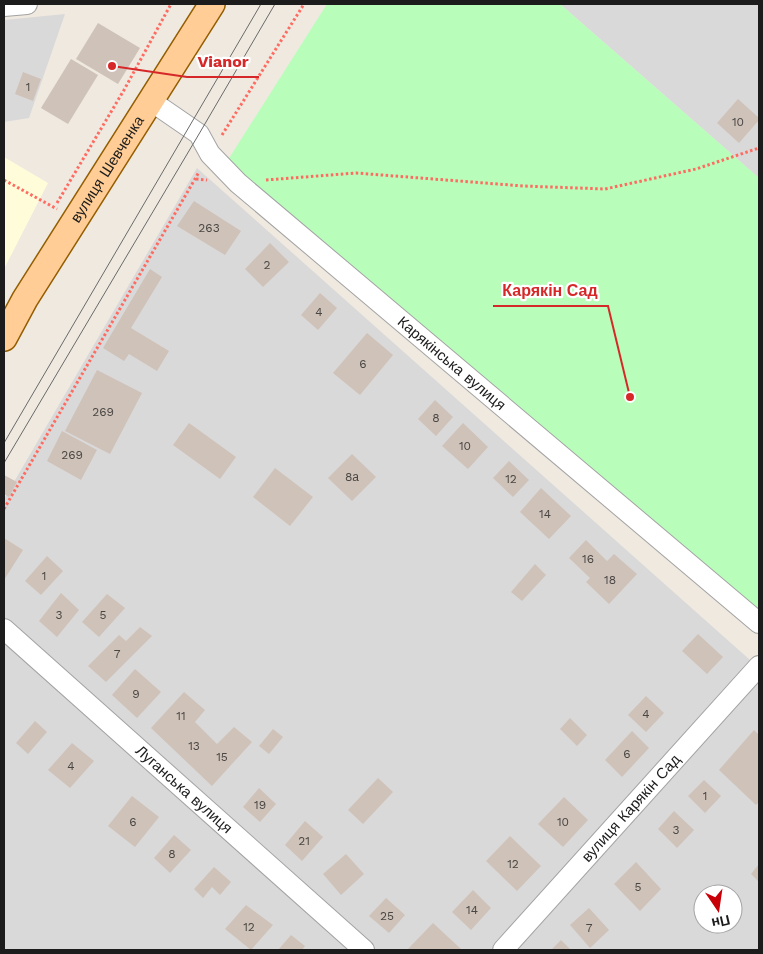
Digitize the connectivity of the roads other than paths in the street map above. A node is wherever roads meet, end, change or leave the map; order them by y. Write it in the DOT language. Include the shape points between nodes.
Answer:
graph roads {
  1 [pos="27,4"];
  2 [pos="212,4"];
  3 [pos="4,6"];
  4 [pos="151,102"];
  5 [pos="4,338"];
  6 [pos="759,623"];
  7 [pos="4,629"];
  8 [pos="759,666"];
  9 [pos="364,950"];
  10 [pos="503,950"];
  1 -- 3 [label="street"];
  2 -- 4 [label="main road, вулиця Шевченка"];
  4 -- 5 [label="main road, вулиця Шевченка" via="25,298"];
  4 -- 6 [label="street, Карякінська вулиця" via="199,134 210,154 238,183"];
  7 -- 9 [label="street, Луганська вулиця"];
  8 -- 10 [label="street, вулиця Карякін Сад"];
}
